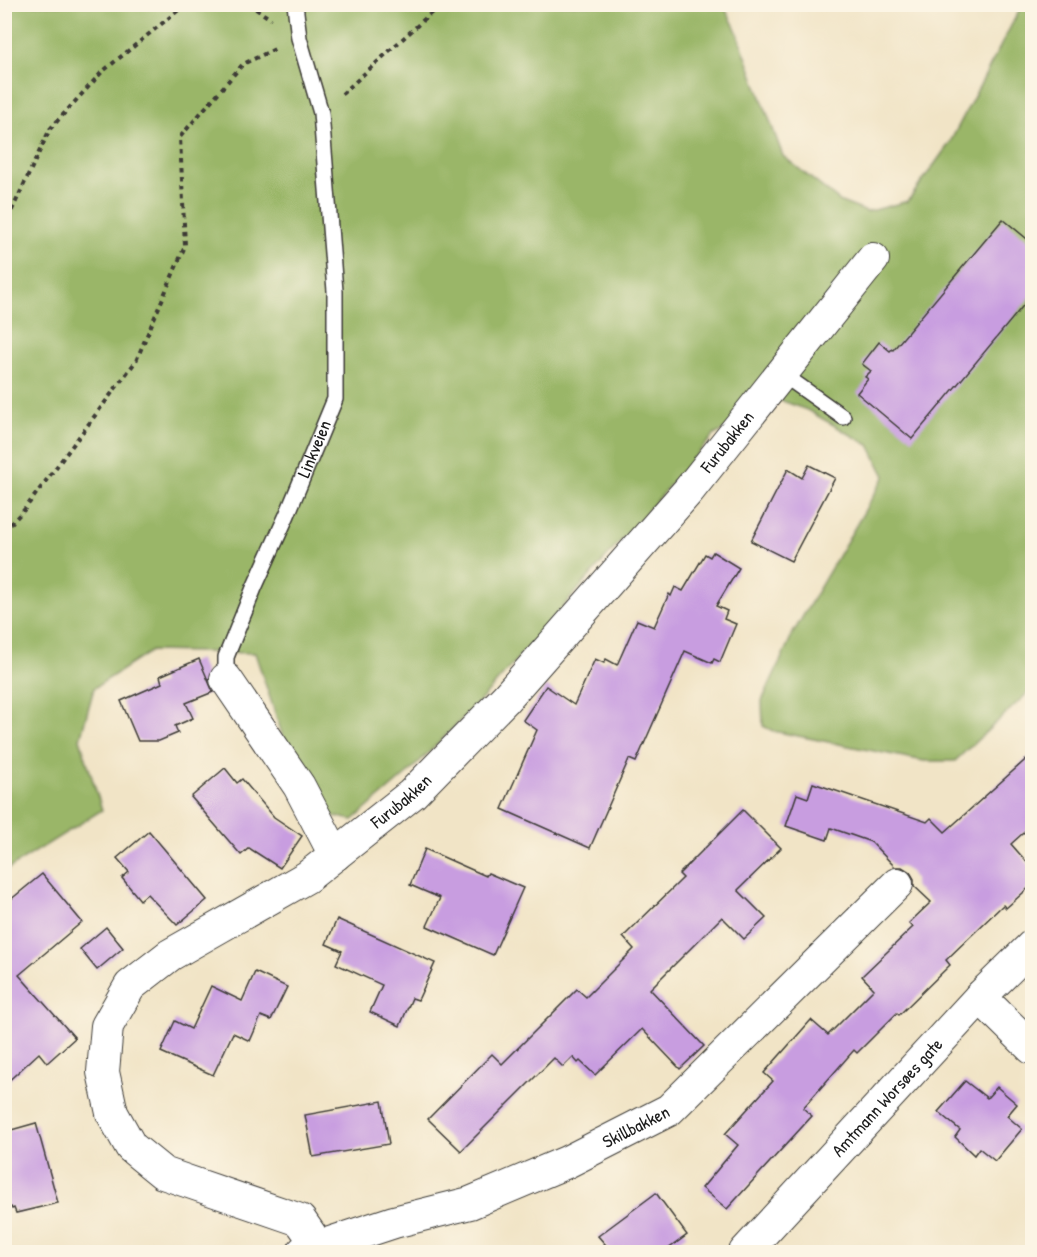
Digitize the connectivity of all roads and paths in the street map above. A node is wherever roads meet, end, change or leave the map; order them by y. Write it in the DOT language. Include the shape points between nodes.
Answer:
graph roads {
  1 [pos="186,4"];
  2 [pos="295,4"];
  3 [pos="441,4"];
  4 [pos="299,38"];
  5 [pos="321,113"];
  6 [pos="4,227"];
  7 [pos="873,259"];
  8 [pos="781,373"];
  9 [pos="843,417"];
  10 [pos="4,531"];
  11 [pos="226,679"];
  12 [pos="335,855"];
  13 [pos="897,884"];
  14 [pos="1032,946"];
  15 [pos="980,997"];
  16 [pos="1032,1048"];
  17 [pos="311,1249"];
  18 [pos="745,1252"];
  1 -- 6 [label="path" via="102,72 50,129"];
  2 -- 4 [label="lane, Linkveien"];
  3 -- 5 [label="path"];
  4 -- 5 [label="lane, Linkveien"];
  4 -- 10 [label="path" via="243,64 180,137 185,246 136,361"];
  5 -- 11 [label="lane, Linkveien" via="335,291 335,399 226,657"];
  7 -- 8 [label="street, Furubakken"];
  8 -- 9 [label="lane"];
  8 -- 12 [label="street, Furubakken" via="688,490 505,699 412,794"];
  11 -- 12 [label="street, Linkveien" via="299,786"];
  12 -- 17 [label="street, Furubakken" via="307,877 170,954 130,986 106,1026 103,1072 112,1113 131,1147 163,1173 300,1220"];
  13 -- 17 [label="street, Skillbakken" via="669,1110 567,1162 470,1203"];
  14 -- 15 [label="street, Amtmann Worsøes gate"];
  15 -- 16 [label="street"];
  15 -- 18 [label="street, Amtmann Worsøes gate"];
}
